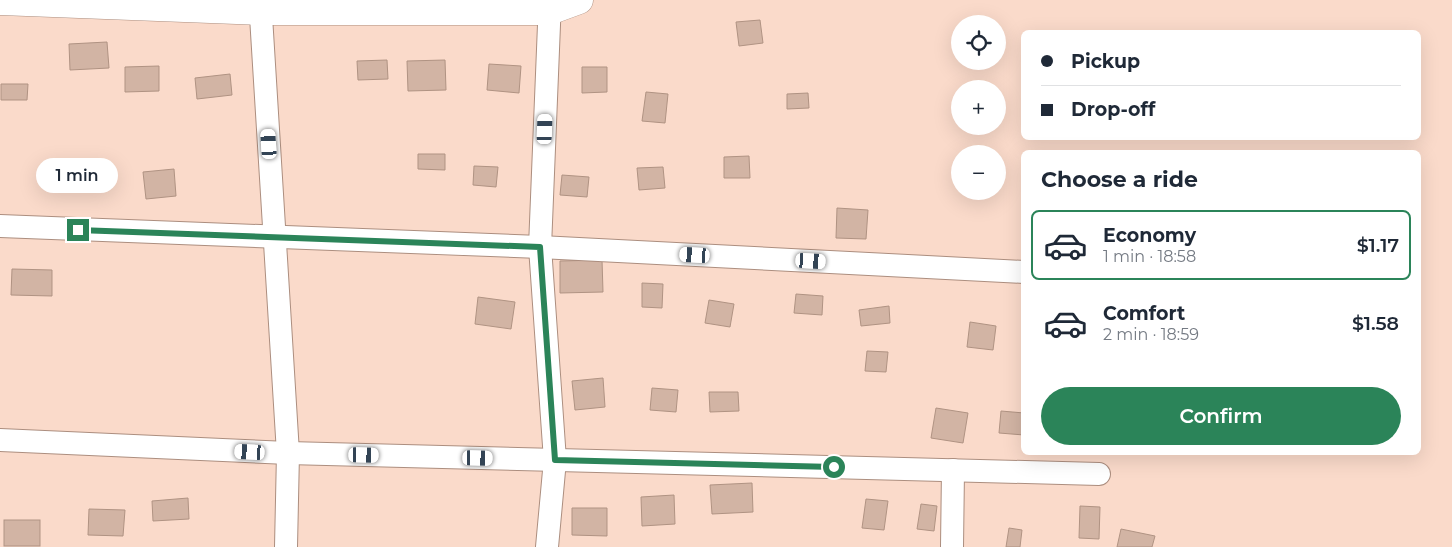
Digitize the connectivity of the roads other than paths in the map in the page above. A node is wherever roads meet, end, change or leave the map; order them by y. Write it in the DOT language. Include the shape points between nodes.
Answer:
graph roads {
  1 [pos="579,0"];
  2 [pos="0,1"];
  3 [pos="260,6"];
  4 [pos="549,6"];
  5 [pos="0,226"];
  6 [pos="274,238"];
  7 [pos="540,247"];
  8 [pos="1021,272"];
  9 [pos="0,440"];
  10 [pos="288,453"];
  11 [pos="555,460"];
  12 [pos="953,470"];
  13 [pos="1099,474"];
  14 [pos="286,547"];
  15 [pos="547,547"];
  16 [pos="952,547"];
  1 -- 4 [label="main road"];
  2 -- 3 [label="main road"];
  3 -- 4 [label="main road"];
  3 -- 6 [label="street"];
  4 -- 7 [label="street"];
  5 -- 6 [label="street"];
  6 -- 7 [label="street"];
  6 -- 10 [label="street"];
  7 -- 8 [label="street"];
  7 -- 11 [label="street"];
  9 -- 10 [label="street"];
  10 -- 11 [label="street"];
  10 -- 14 [label="street"];
  11 -- 12 [label="street"];
  11 -- 15 [label="street"];
  12 -- 13 [label="street"];
  12 -- 16 [label="street"];
}
